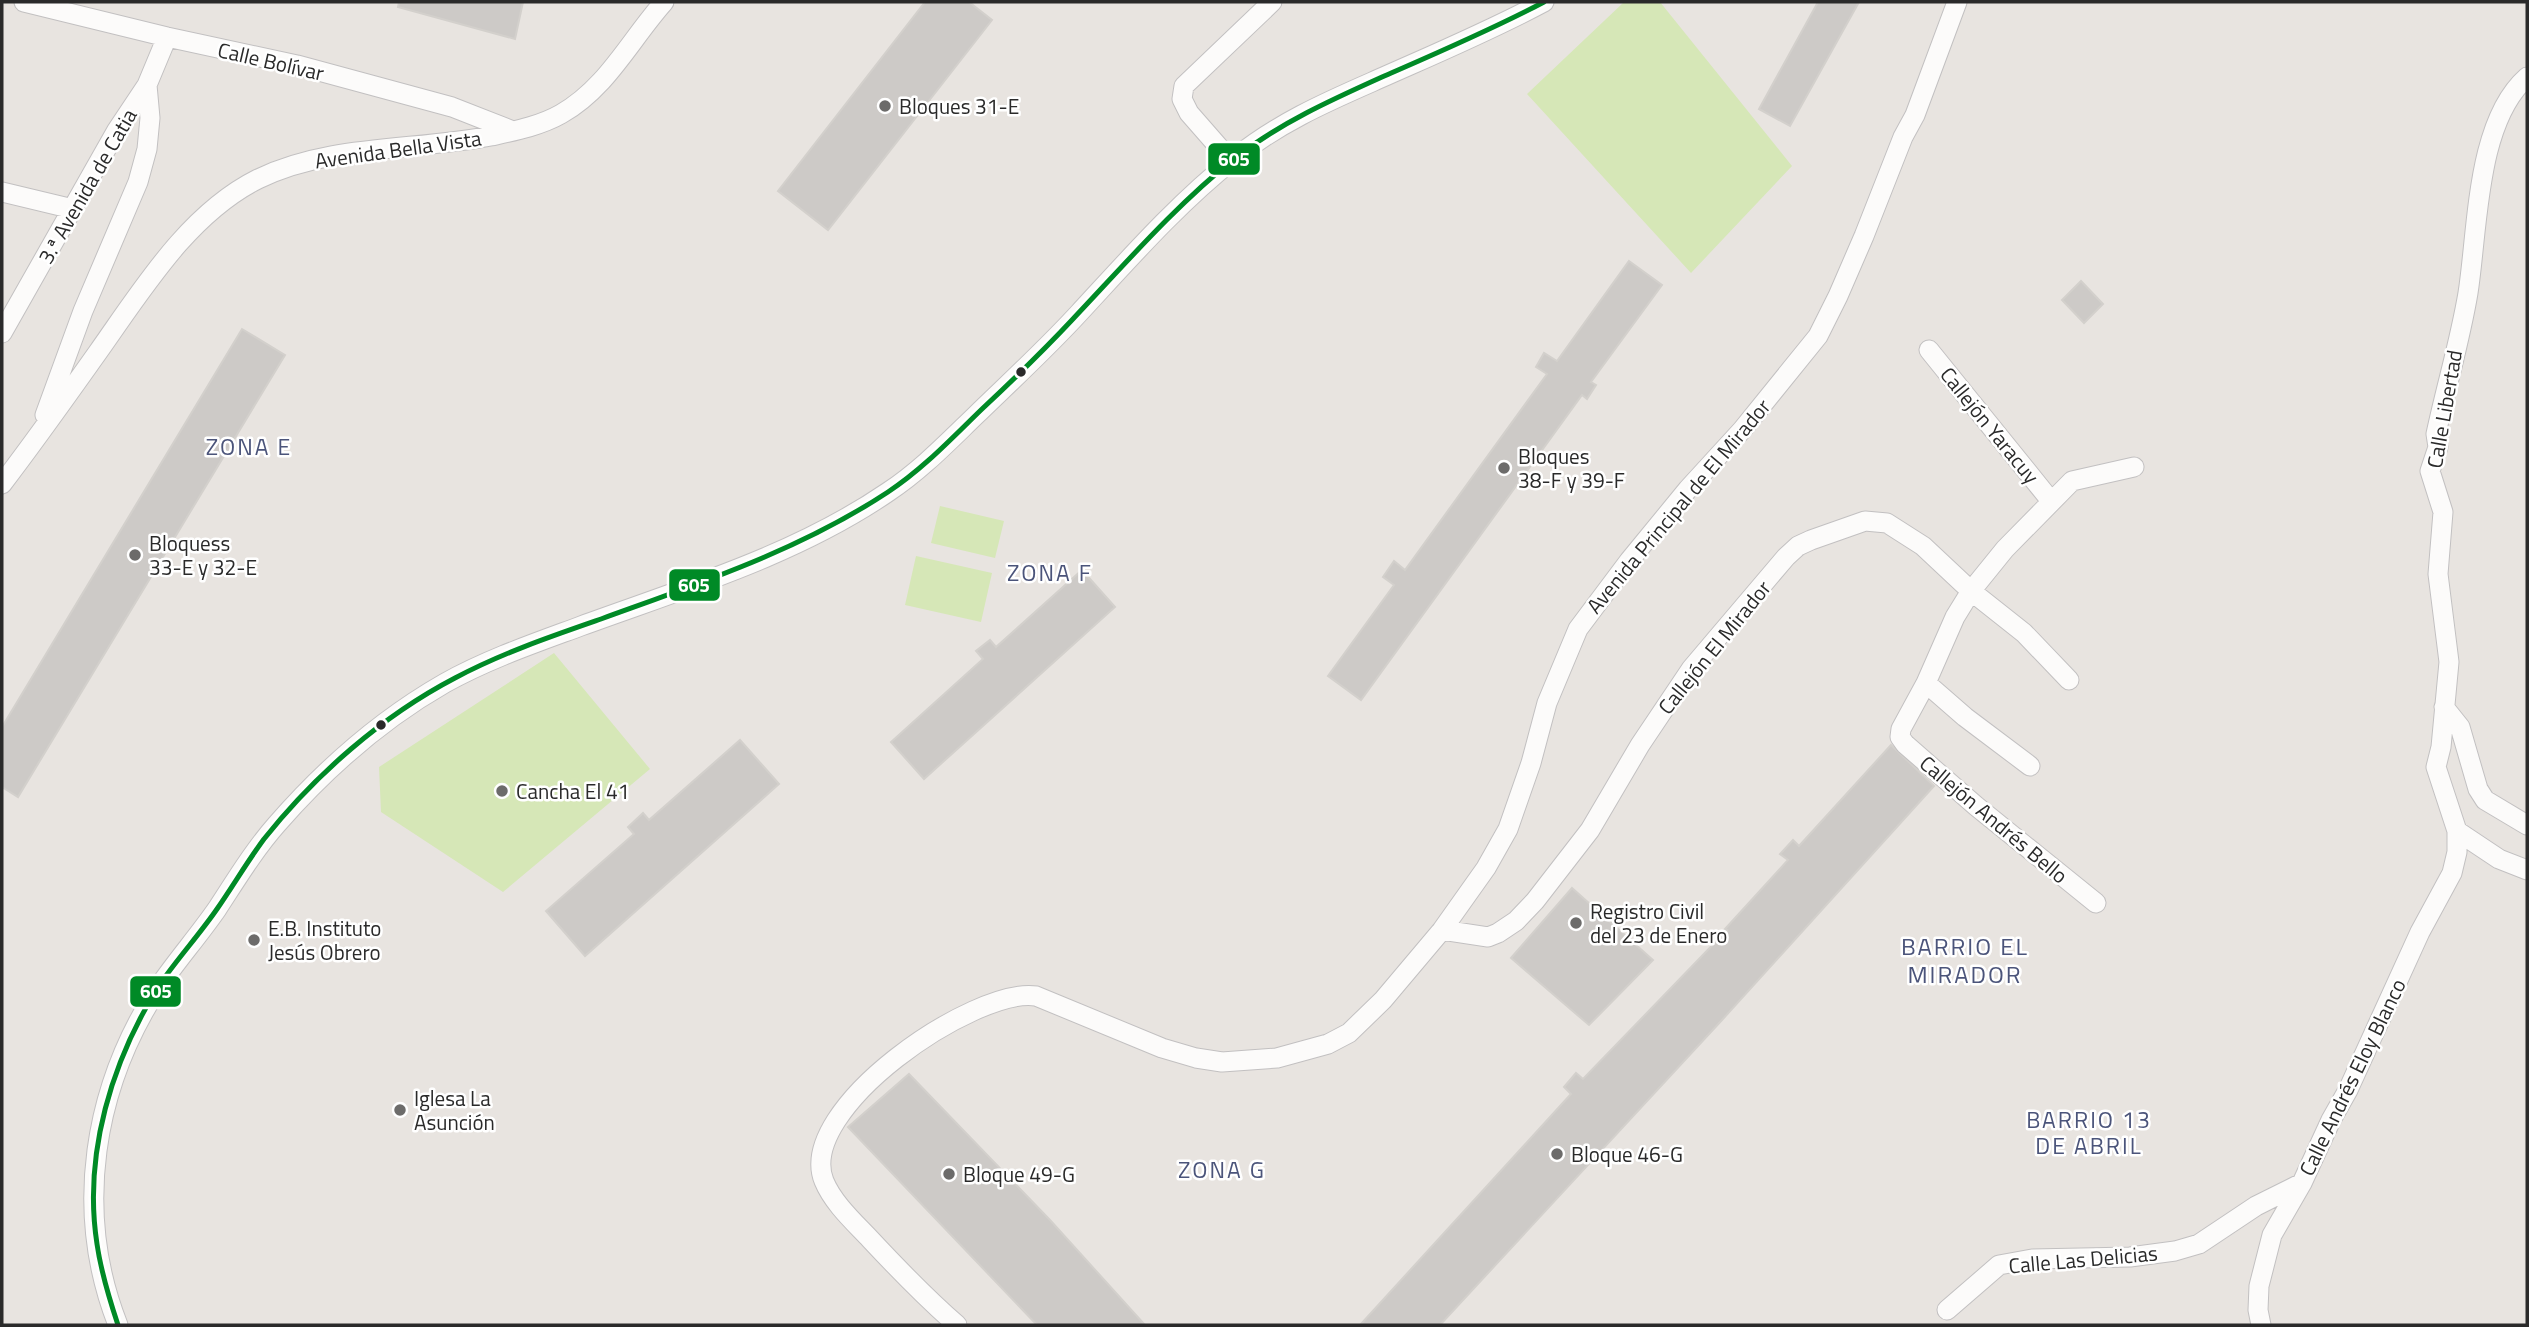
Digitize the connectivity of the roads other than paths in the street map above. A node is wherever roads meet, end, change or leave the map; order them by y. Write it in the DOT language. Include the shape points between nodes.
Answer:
graph roads {
  1 [pos="24,2"];
  2 [pos="664,2"];
  3 [pos="1272,2"];
  4 [pos="1544,2"];
  5 [pos="1957,2"];
  6 [pos="167,37"];
  7 [pos="2527,77"];
  8 [pos="146,85"];
  9 [pos="514,131"];
  10 [pos="1231,161"];
  11 [pos="2,192"];
  12 [pos="73,209"];
  13 [pos="2,332"];
  14 [pos="1929,350"];
  15 [pos="37,439"];
  16 [pos="2134,467"];
  17 [pos="2,484"];
  18 [pos="2051,500"];
  19 [pos="1971,591"];
  20 [pos="2069,680"];
  21 [pos="1926,683"];
  22 [pos="2444,706"];
  23 [pos="2030,765"];
  24 [pos="2527,825"];
  25 [pos="2457,831"];
  26 [pos="2527,870"];
  27 [pos="2096,903"];
  28 [pos="1443,930"];
  29 [pos="2302,1183"];
  30 [pos="1947,1310"];
  31 [pos="118,1325"];
  32 [pos="957,1325"];
  33 [pos="2261,1325"];
  1 -- 6 [label="street, Calle Bolívar"];
  2 -- 9 [label="street, Avenida Bella Vista" via="582,99 561,114"];
  3 -- 10 [label="street" via="1184,86 1182,99 1189,113"];
  4 -- 10 [label="street" via="1304,112"];
  5 -- 28 [label="street, Avenida Principal de El Mirador" via="1914,115 1818,337 1688,489 1577,629 1547,703 1508,829"];
  6 -- 8 [label="street, 3.ª Avenida de Catia"];
  6 -- 9 [label="street, Calle Bolívar" via="297,65 452,107"];
  7 -- 22 [label="street, Calle Libertad" via="2499,116 2486,159 2467,296 2430,471 2443,512 2438,574 2449,662"];
  8 -- 12 [label="street, 3.ª Avenida de Catia"];
  8 -- 15 [label="street, Avenida Bella Vista" via="150,118 138,182 83,312"];
  9 -- 15 [label="street, Avenida Bella Vista" via="341,154 289,166 256,180 194,227 148,282"];
  10 -- 31 [label="street" via="1177,209 1022,371 905,481 849,517 779,551 538,642 446,683 346,755 275,825 160,986 136,1028 110,1091 99,1131 95,1242"];
  11 -- 12 [label="street"];
  12 -- 13 [label="street, 3.ª Avenida de Catia"];
  14 -- 18 [label="street, Callejón Yaracuy"];
  15 -- 17 [label="street, Avenida Bella Vista"];
  16 -- 18 [label="street" via="2072,481"];
  18 -- 19 [label="street"];
  19 -- 20 [label="street, Callejón El Mirador" via="2024,633"];
  19 -- 21 [label="street"];
  19 -- 28 [label="street, Callejón El Mirador" via="1923,546 1887,523 1865,521 1798,546 1691,669 1590,831 1535,901 1516,921 1488,937"];
  21 -- 23 [label="street"];
  21 -- 27 [label="street, Callejón Andrés Bello" via="1900,729 1905,744"];
  22 -- 24 [label="street" via="2460,727 2485,800"];
  22 -- 25 [label="street, Calle Libertad" via="2436,767"];
  25 -- 26 [label="street" via="2499,859"];
  25 -- 29 [label="street, Calle Andrés Eloy Blanco" via="2452,873"];
  28 -- 32 [label="street, Avenida Principal de El Mirador" via="1349,1033 1286,1056 1222,1062 1196,1058 1022,994 989,1004 926,1037 883,1067 857,1092 824,1145 824,1181 843,1210 887,1258"];
  29 -- 30 [label="street, Calle Las Delicias" via="2256,1206 2199,1244 2175,1251 1999,1265"];
  29 -- 33 [label="street, Calle Andrés Eloy Blanco" via="2273,1236 2259,1286"];
}
